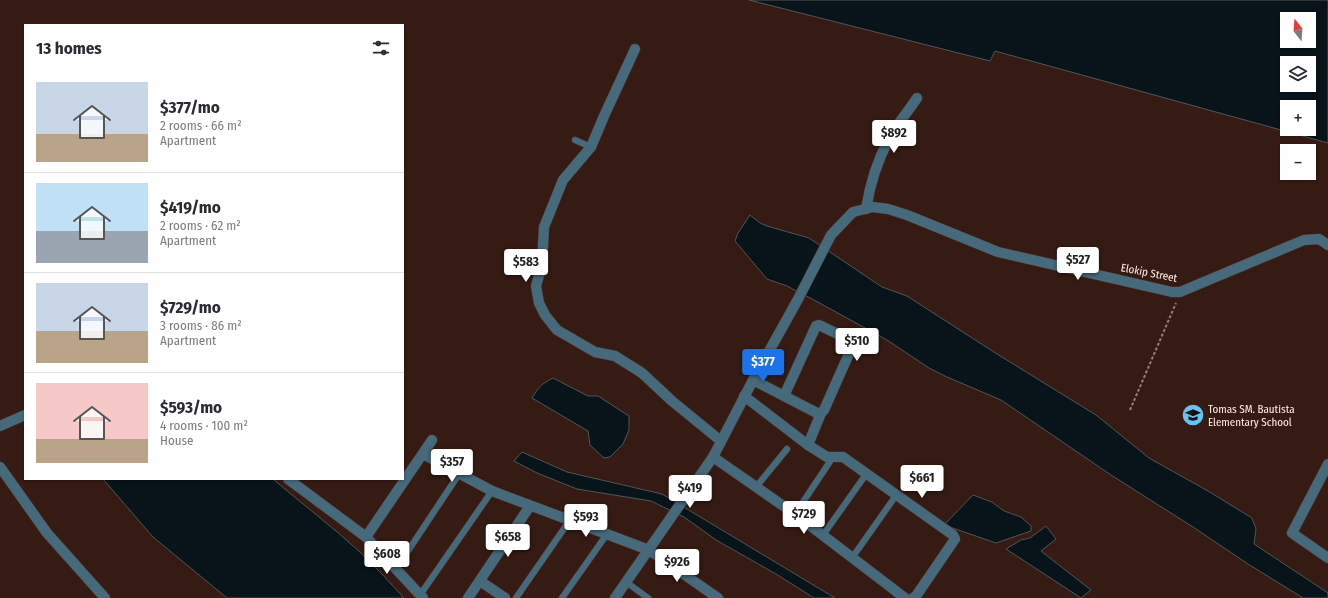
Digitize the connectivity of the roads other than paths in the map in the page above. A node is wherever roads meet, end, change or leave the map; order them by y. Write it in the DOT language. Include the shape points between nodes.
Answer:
graph roads {
  1 [pos="635,49"];
  2 [pos="917,98"];
  3 [pos="576,140"];
  4 [pos="591,148"];
  5 [pos="866,209"];
  6 [pos="1328,245"];
  7 [pos="752,380"];
  8 [pos="744,396"];
  9 [pos="784,396"];
  10 [pos="821,413"];
  11 [pos="24,416"];
  12 [pos="0,426"];
  13 [pos="432,440"];
  14 [pos="721,441"];
  15 [pos="808,445"];
  16 [pos="787,449"];
  17 [pos="422,454"];
  18 [pos="713,457"];
  19 [pos="833,457"];
  20 [pos="1328,464"];
  21 [pos="0,467"];
  22 [pos="867,473"];
  23 [pos="460,474"];
  24 [pos="289,480"];
  25 [pos="756,487"];
  26 [pos="492,491"];
  27 [pos="897,494"];
  28 [pos="530,506"];
  29 [pos="794,514"];
  30 [pos="570,520"];
  31 [pos="607,534"];
  32 [pos="823,535"];
  33 [pos="366,537"];
  34 [pos="649,550"];
  35 [pos="1327,555"];
  36 [pos="852,558"];
  37 [pos="396,569"];
  38 [pos="480,581"];
  39 [pos="626,582"];
  40 [pos="422,596"];
  41 [pos="104,598"];
  42 [pos="468,598"];
  43 [pos="505,598"];
  44 [pos="516,598"];
  45 [pos="562,598"];
  46 [pos="615,598"];
  47 [pos="648,598"];
  48 [pos="718,598"];
  49 [pos="904,598"];
  50 [pos="913,598"];
  1 -- 4 [label="street"];
  2 -- 5 [label="street" via="879,158"];
  3 -- 4 [label="lane"];
  4 -- 14 [label="street" via="563,180 544,227 542,264 536,286 539,303 557,330 595,352 615,356 642,373"];
  5 -- 6 [label="street, Elokip Street" via="888,209 907,215 998,252 1172,292 1180,292 1304,240 1319,239"];
  5 -- 7 [label="street, Elokip Street" via="853,212 831,235"];
  7 -- 8 [label="street, Elokip Street"];
  7 -- 9 [label="street"];
  8 -- 14 [label="street, Elokip Street"];
  8 -- 15 [label="street"];
  9 -- 10 [label="street"];
  9 -- 10 [label="street" via="816,326 819,325 850,340 852,347"];
  10 -- 15 [label="street"];
  11 -- 12 [label="street"];
  13 -- 17 [label="street"];
  14 -- 18 [label="street, Elokip Street"];
  15 -- 19 [label="street" via="826,457"];
  16 -- 25 [label="lane"];
  17 -- 23 [label="street"];
  17 -- 33 [label="street"];
  18 -- 25 [label="street"];
  18 -- 34 [label="street, Elokip Street"];
  19 -- 22 [label="street" via="843,457"];
  19 -- 29 [label="lane"];
  20 -- 35 [label="street" via="1292,533"];
  21 -- 41 [label="street" via="47,533"];
  22 -- 27 [label="street"];
  22 -- 32 [label="lane"];
  23 -- 26 [label="street"];
  23 -- 37 [label="lane"];
  24 -- 33 [label="street"];
  25 -- 29 [label="street"];
  26 -- 28 [label="street"];
  26 -- 40 [label="lane"];
  27 -- 36 [label="lane"];
  27 -- 50 [label="street" via="955,538"];
  28 -- 30 [label="street"];
  28 -- 38 [label="street"];
  29 -- 32 [label="street"];
  30 -- 31 [label="street"];
  30 -- 44 [label="lane"];
  31 -- 34 [label="street"];
  31 -- 45 [label="lane"];
  32 -- 36 [label="street"];
  33 -- 37 [label="street"];
  34 -- 39 [label="street, Elokip Street"];
  34 -- 48 [label="street"];
  36 -- 49 [label="street"];
  37 -- 40 [label="street"];
  38 -- 42 [label="street"];
  38 -- 43 [label="street"];
  39 -- 46 [label="street, Elokip Street"];
  39 -- 47 [label="lane"];
}
